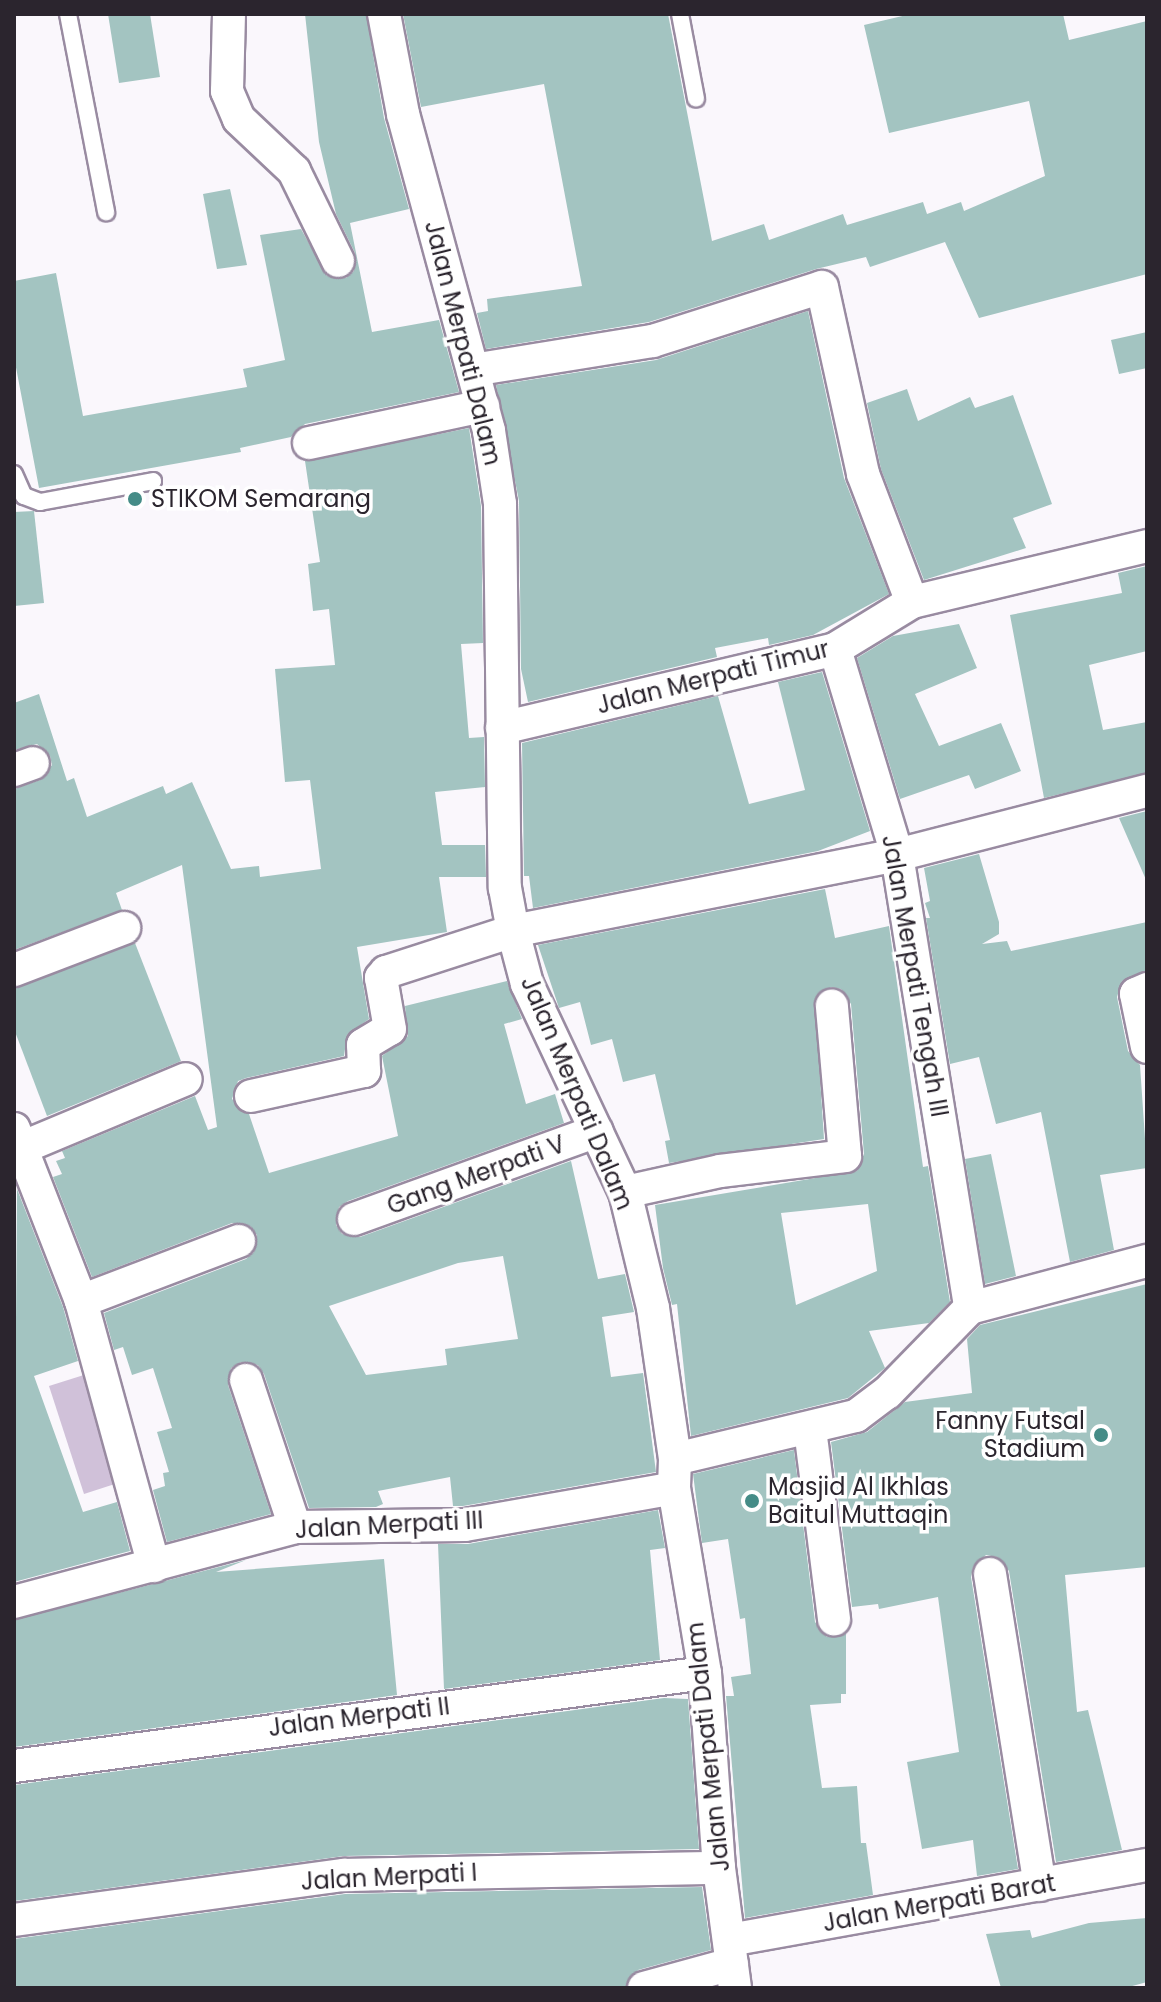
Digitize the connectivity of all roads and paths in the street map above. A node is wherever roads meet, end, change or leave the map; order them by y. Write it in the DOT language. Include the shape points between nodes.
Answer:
graph roads {
  1 [pos="68,14"];
  2 [pos="229,14"];
  3 [pos="384,14"];
  4 [pos="680,14"];
  5 [pos="696,99"];
  6 [pos="106,212"];
  7 [pos="338,261"];
  8 [pos="473,370"];
  9 [pos="483,406"];
  10 [pos="309,443"];
  11 [pos="14,474"];
  12 [pos="153,481"];
  13 [pos="1147,546"];
  14 [pos="912,602"];
  15 [pos="835,649"];
  16 [pos="502,728"];
  17 [pos="1147,791"];
  18 [pos="897,855"];
  19 [pos="124,928"];
  20 [pos="513,931"];
  21 [pos="14,970"];
  22 [pos="1145,989"];
  23 [pos="832,1006"];
  24 [pos="1147,1047"];
  25 [pos="186,1079"];
  26 [pos="251,1096"];
  27 [pos="597,1131"];
  28 [pos="16,1143"];
  29 [pos="625,1192"];
  30 [pos="354,1219"];
  31 [pos="239,1241"];
  32 [pos="1147,1261"];
  33 [pos="81,1301"];
  34 [pos="970,1308"];
  35 [pos="246,1380"];
  36 [pos="810,1429"];
  37 [pos="674,1473"];
  38 [pos="295,1527"];
  39 [pos="154,1566"];
  40 [pos="990,1574"];
  41 [pos="14,1602"];
  42 [pos="834,1619"];
  43 [pos="705,1673"];
  44 [pos="14,1766"];
  45 [pos="1147,1865"];
  46 [pos="719,1868"];
  47 [pos="1040,1885"];
  48 [pos="14,1920"];
  49 [pos="733,1964"];
  50 [pos="644,1988"];
  1 -- 6 [label="lane"];
  2 -- 7 [label="street" via="227,91 239,119 294,171"];
  3 -- 8 [label="street, Jalan Merpati Dalam" via="403,114"];
  4 -- 5 [label="lane"];
  8 -- 9 [label="street, Jalan Merpati Dalam"];
  8 -- 14 [label="street" via="653,341 822,287 863,474"];
  9 -- 10 [label="street"];
  9 -- 16 [label="street, Jalan Merpati Dalam" via="500,504"];
  11 -- 12 [label="lane" via="24,496 40,502"];
  13 -- 14 [label="street, Jalan Merpati Timur"];
  14 -- 15 [label="street, Jalan Merpati Timur"];
  15 -- 16 [label="street, Jalan Merpati Timur"];
  15 -- 18 [label="street, Jalan Merpati Tengah III"];
  16 -- 20 [label="street, Jalan Merpati Dalam" via="505,888"];
  17 -- 18 [label="street"];
  18 -- 20 [label="street"];
  18 -- 34 [label="street, Jalan Merpati Tengah III"];
  19 -- 21 [label="street"];
  20 -- 26 [label="street" via="382,974 390,1029 363,1045 361,1073"];
  20 -- 27 [label="street, Jalan Merpati Dalam" via="527,984"];
  22 -- 24 [label="street" via="1136,994"];
  23 -- 29 [label="street" via="845,1156 720,1171"];
  25 -- 28 [label="street"];
  27 -- 29 [label="street, Jalan Merpati Dalam"];
  27 -- 30 [label="street, Gang Merpati V"];
  28 -- 33 [label="street"];
  29 -- 37 [label="street, Jalan Merpati Dalam" via="653,1308"];
  31 -- 33 [label="street"];
  32 -- 34 [label="street"];
  33 -- 39 [label="street"];
  34 -- 36 [label="street, Jalan Merpati III" via="887,1393 856,1416"];
  35 -- 38 [label="street"];
  36 -- 37 [label="street, Jalan Merpati III"];
  36 -- 42 [label="street"];
  37 -- 38 [label="street, Jalan Merpati III" via="465,1525"];
  37 -- 43 [label="street, Jalan Merpati Dalam"];
  38 -- 39 [label="street, Jalan Merpati III"];
  39 -- 41 [label="street, Jalan Merpati III"];
  40 -- 47 [label="street"];
  43 -- 44 [label="street, Jalan Merpati II"];
  43 -- 46 [label="street, Jalan Merpati Dalam"];
  45 -- 47 [label="street, Jalan Merpati Barat"];
  46 -- 48 [label="street, Jalan Merpati I" via="344,1875"];
  46 -- 49 [label="street, Jalan Merpati Dalam"];
  47 -- 49 [label="street, Jalan Merpati Barat"];
  49 -- 50 [label="street, Jalan Merpati Barat"];
}
